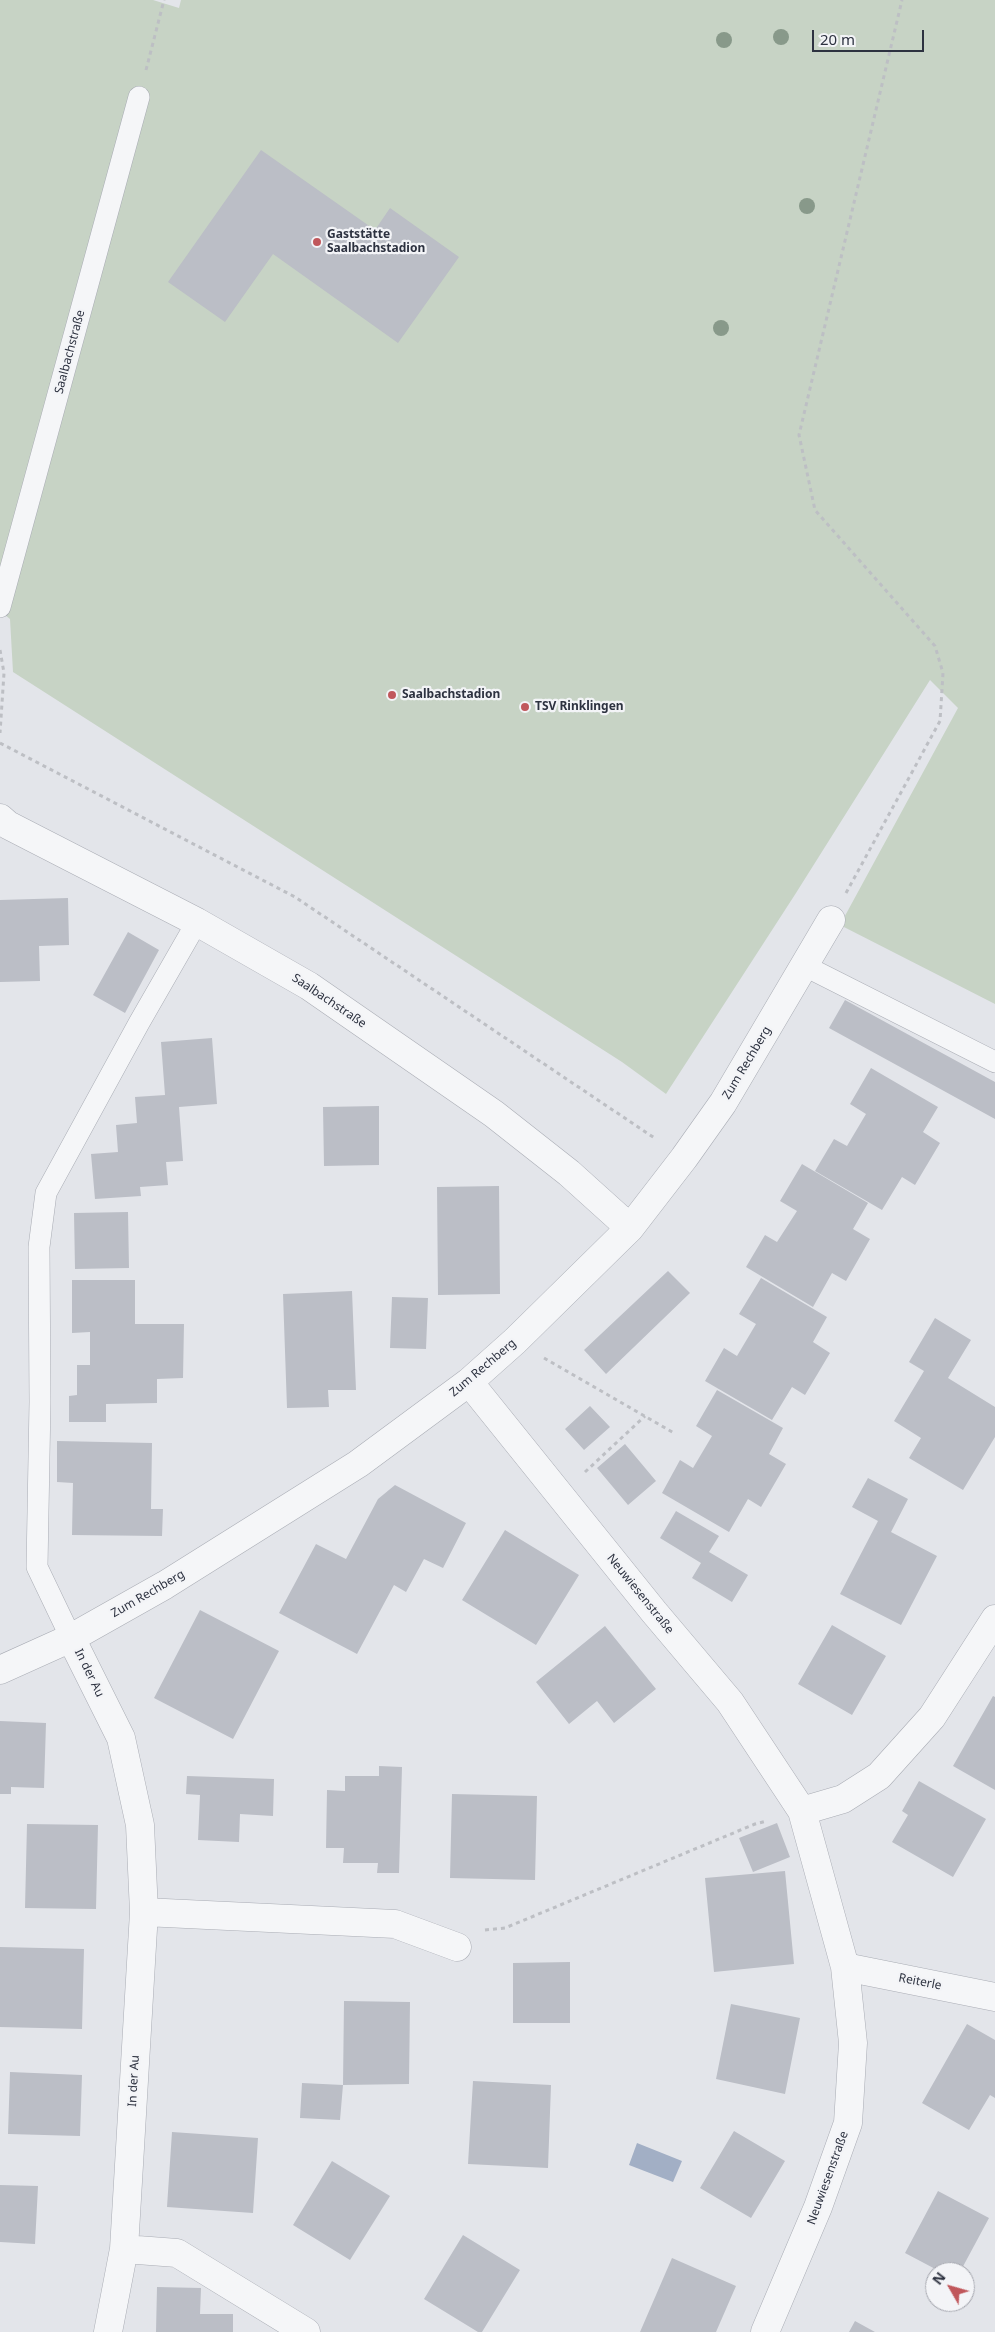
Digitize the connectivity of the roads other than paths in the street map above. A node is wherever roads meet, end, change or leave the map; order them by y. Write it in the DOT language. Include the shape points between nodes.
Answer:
graph roads {
  1 [pos="139,97"];
  2 [pos="0,607"];
  3 [pos="0,818"];
  4 [pos="831,920"];
  5 [pos="197,922"];
  6 [pos="805,966"];
  7 [pos="995,1062"];
  8 [pos="630,1228"];
  9 [pos="469,1382"];
  10 [pos="995,1619"];
  11 [pos="71,1638"];
  12 [pos="0,1670"];
  13 [pos="802,1811"];
  14 [pos="144,1912"];
  15 [pos="457,1947"];
  16 [pos="845,1967"];
  17 [pos="995,1997"];
  18 [pos="124,2249"];
  19 [pos="108,2332"];
  20 [pos="306,2332"];
  21 [pos="765,2332"];
  1 -- 2 [label="lane, Saalbachstraße"];
  3 -- 5 [label="street, Saalbachstraße"];
  4 -- 6 [label="street, Zum Rechberg"];
  5 -- 8 [label="street, Saalbachstraße" via="309,986 494,1114 569,1173"];
  5 -- 11 [label="lane" via="46,1192 40,1247 36,1567"];
  6 -- 7 [label="lane"];
  6 -- 8 [label="street, Zum Rechberg" via="723,1103"];
  8 -- 9 [label="street, Zum Rechberg" via="516,1341"];
  9 -- 11 [label="street, Zum Rechberg" via="358,1464 165,1585"];
  9 -- 13 [label="street, Neuwiesenstraße" via="730,1702"];
  10 -- 13 [label="street" via="932,1717 880,1776 843,1798"];
  11 -- 12 [label="street, Zum Rechberg"];
  11 -- 14 [label="street, In der Au" via="121,1738 140,1826"];
  13 -- 16 [label="street, Neuwiesenstraße"];
  14 -- 15 [label="street" via="395,1924"];
  14 -- 18 [label="street, In der Au"];
  16 -- 17 [label="street, Reiterle"];
  16 -- 21 [label="street, Neuwiesenstraße" via="853,2043 848,2123 818,2207"];
  18 -- 19 [label="street, In der Au"];
  18 -- 20 [label="street" via="177,2253"];
}
